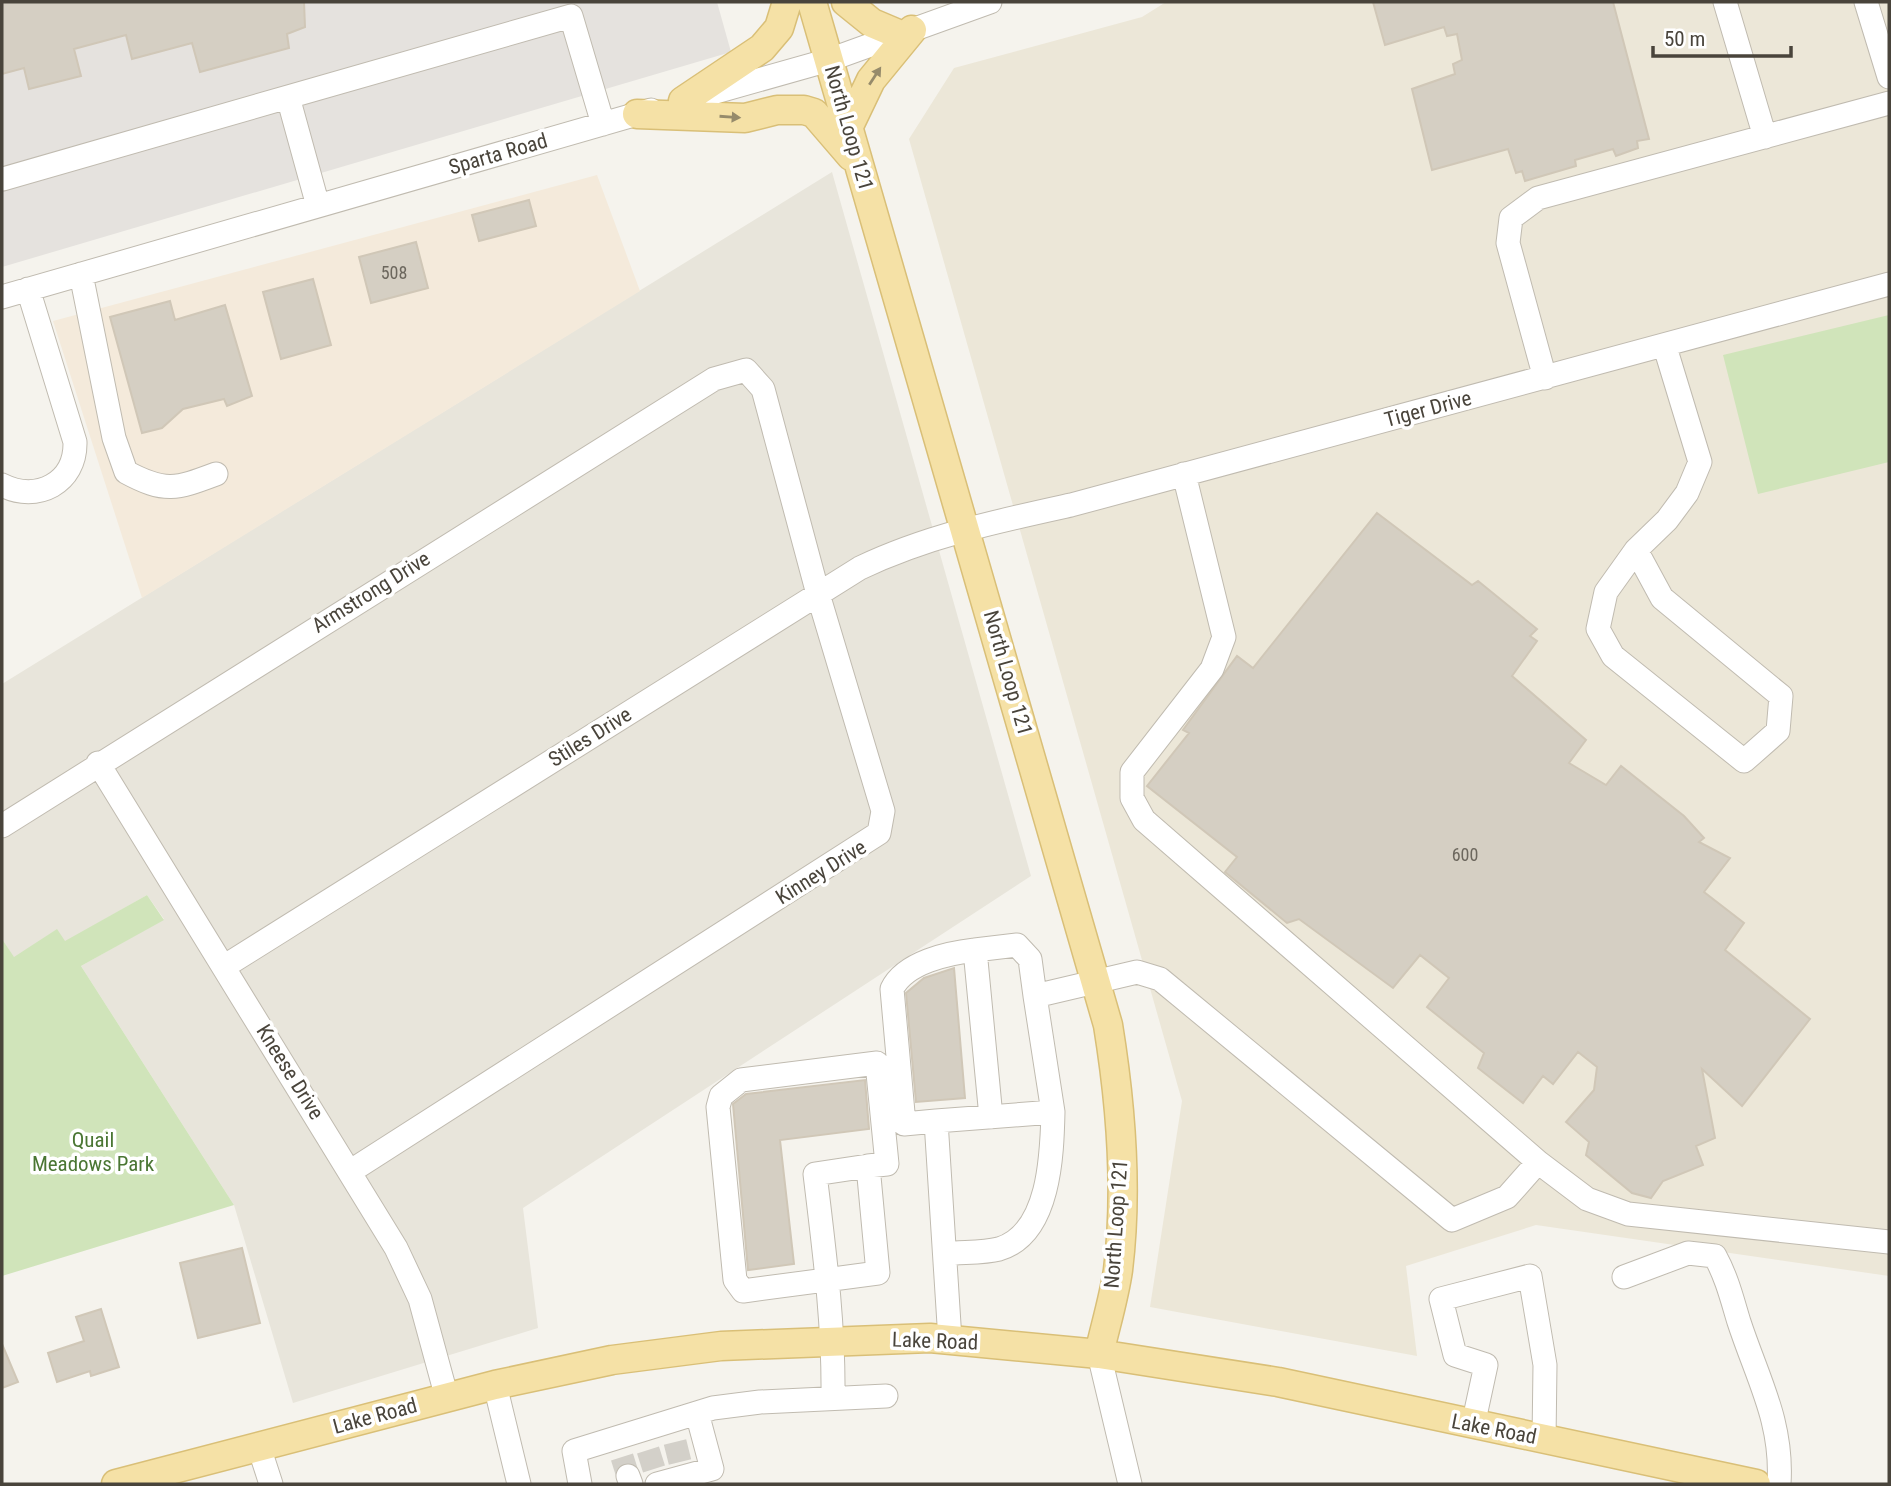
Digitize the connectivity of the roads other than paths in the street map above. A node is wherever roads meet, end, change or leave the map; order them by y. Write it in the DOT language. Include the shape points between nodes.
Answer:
graph roads {
  1 [pos="787,2"];
  2 [pos="812,2"];
  3 [pos="846,2"];
  4 [pos="990,2"];
  5 [pos="1725,2"];
  6 [pos="1866,2"];
  7 [pos="568,9"];
  8 [pos="905,32"];
  9 [pos="829,60"];
  10 [pos="1889,77"];
  11 [pos="288,97"];
  12 [pos="683,101"];
  13 [pos="1889,103"];
  14 [pos="637,114"];
  15 [pos="603,124"];
  16 [pos="848,128"];
  17 [pos="1765,137"];
  18 [pos="861,169"];
  19 [pos="3,179"];
  20 [pos="318,206"];
  21 [pos="81,274"];
  22 [pos="1889,284"];
  23 [pos="28,289"];
  24 [pos="2,296"];
  25 [pos="1664,347"];
  26 [pos="746,370"];
  27 [pos="1545,378"];
  28 [pos="216,474"];
  29 [pos="1184,474"];
  30 [pos="2,485"];
  31 [pos="966,528"];
  32 [pos="1636,550"];
  33 [pos="818,594"];
  34 [pos="98,764"];
  35 [pos="2,826"];
  36 [pos="975,950"];
  37 [pos="225,966"];
  38 [pos="1097,979"];
  39 [pos="1035,996"];
  40 [pos="1053,1112"];
  41 [pos="991,1117"];
  42 [pos="936,1121"];
  43 [pos="1538,1162"];
  44 [pos="868,1167"];
  45 [pos="351,1171"];
  46 [pos="1889,1242"];
  47 [pos="945,1254"];
  48 [pos="1624,1277"];
  49 [pos="827,1279"];
  50 [pos="833,1340"];
  51 [pos="950,1340"];
  52 [pos="1099,1354"];
  53 [pos="495,1385"];
  54 [pos="886,1396"];
  55 [pos="447,1398"];
  56 [pos="833,1398"];
  57 [pos="697,1413"];
  58 [pos="1473,1425"];
  59 [pos="1544,1440"];
  60 [pos="259,1447"];
  61 [pos="677,1450"];
  62 [pos="652,1463"];
  63 [pos="624,1464"];
  64 [pos="116,1484"];
  65 [pos="271,1484"];
  66 [pos="519,1484"];
  67 [pos="580,1484"];
  68 [pos="1130,1484"];
  69 [pos="1756,1484"];
  70 [pos="1779,1484"];
  1 -- 12 [label="main road" via="779,28 762,48"];
  2 -- 9 [label="main road, North Loop 121"];
  3 -- 8 [label="main road" via="873,23"];
  4 -- 8 [label="street, Sparta Road"];
  5 -- 17 [label="street"];
  6 -- 10 [label="street"];
  7 -- 11 [label="street"];
  7 -- 15 [label="street"];
  8 -- 9 [label="street, Sparta Road"];
  16 -- 8 [label="main road, one-way" via="871,80"];
  9 -- 12 [label="street, Sparta Road"];
  9 -- 16 [label="main road, North Loop 121"];
  11 -- 19 [label="street"];
  11 -- 20 [label="street"];
  12 -- 14 [label="street, Sparta Road"];
  13 -- 17 [label="street"];
  14 -- 15 [label="street, Sparta Road"];
  14 -- 18 [label="main road, one-way" via="745,118 777,110 804,110 814,113"];
  15 -- 20 [label="street, Sparta Road"];
  16 -- 18 [label="main road, North Loop 121"];
  17 -- 27 [label="street" via="1538,198 1511,218 1508,243"];
  18 -- 31 [label="main road, North Loop 121"];
  20 -- 21 [label="street, Sparta Road"];
  21 -- 23 [label="street, Sparta Road"];
  21 -- 28 [label="street" via="114,438 126,472 146,483 178,489"];
  22 -- 25 [label="street, Tiger Drive"];
  23 -- 24 [label="street, Sparta Road"];
  23 -- 30 [label="street" via="75,442 75,456 70,470 48,487 33,492"];
  25 -- 27 [label="street, Tiger Drive"];
  25 -- 32 [label="street" via="1700,462 1688,493"];
  26 -- 33 [label="street, Kinney Drive" via="764,389"];
  26 -- 34 [label="street, Armstrong Drive" via="705,384"];
  27 -- 29 [label="street, Tiger Drive"];
  29 -- 31 [label="street, Tiger Drive"];
  29 -- 43 [label="street" via="1224,637 1212,669 1132,772 1132,798 1144,820"];
  31 -- 33 [label="street, Stiles Drive" via="905,547"];
  31 -- 38 [label="main road, North Loop 121"];
  32 -- 32 [label="street" via="1606,592 1598,629 1613,656 1744,761 1778,730 1781,696 1662,598"];
  33 -- 37 [label="street, Stiles Drive"];
  33 -- 45 [label="street, Kinney Drive" via="883,811 879,833"];
  34 -- 35 [label="street, Armstrong Drive"];
  34 -- 37 [label="street, Kneese Drive"];
  36 -- 39 [label="street" via="1017,945 1030,959"];
  36 -- 41 [label="street"];
  36 -- 42 [label="street" via="935,957 892,989 904,1124"];
  37 -- 45 [label="street, Kneese Drive"];
  38 -- 39 [label="street"];
  38 -- 43 [label="street" via="1136,972 1160,979 1452,1220 1507,1197"];
  38 -- 52 [label="main road, North Loop 121" via="1117,1081 1122,1161 1118,1270"];
  39 -- 40 [label="street"];
  40 -- 41 [label="street"];
  40 -- 47 [label="street" via="1044,1197 1031,1224 1000,1249"];
  41 -- 42 [label="street"];
  42 -- 47 [label="street"];
  43 -- 46 [label="street" via="1587,1199 1628,1214"];
  44 -- 49 [label="street" via="878,1273"];
  44 -- 49 [label="street" via="815,1174"];
  44 -- 49 [label="street" via="887,1164 877,1063 741,1080 721,1096 718,1107 738,1288"];
  45 -- 55 [label="street, Kneese Drive" via="397,1248 420,1299"];
  47 -- 51 [label="street"];
  48 -- 70 [label="street" via="1688,1253 1715,1256 1729,1282 1769,1405 1781,1452"];
  49 -- 50 [label="street"];
  50 -- 51 [label="main road, Lake Road"];
  50 -- 53 [label="main road, Lake Road" via="721,1346 612,1360"];
  50 -- 56 [label="street"];
  51 -- 52 [label="main road, Lake Road"];
  52 -- 58 [label="main road, Lake Road" via="1278,1382"];
  52 -- 68 [label="street"];
  53 -- 55 [label="main road, Lake Road"];
  53 -- 66 [label="street"];
  54 -- 56 [label="street"];
  55 -- 60 [label="main road, Lake Road"];
  56 -- 57 [label="street" via="760,1402"];
  57 -- 61 [label="street"];
  57 -- 61 [label="street" via="712,1469"];
  58 -- 59 [label="main road, Lake Road"];
  58 -- 59 [label="street" via="1486,1365 1455,1355 1441,1299 1530,1276 1545,1365"];
  59 -- 69 [label="main road, Lake Road"];
  60 -- 64 [label="main road, Lake Road"];
  60 -- 65 [label="street"];
  61 -- 62 [label="street"];
  61 -- 62 [label="street"];
  62 -- 63 [label="street"];
  63 -- 67 [label="street" via="574,1451"];
}
